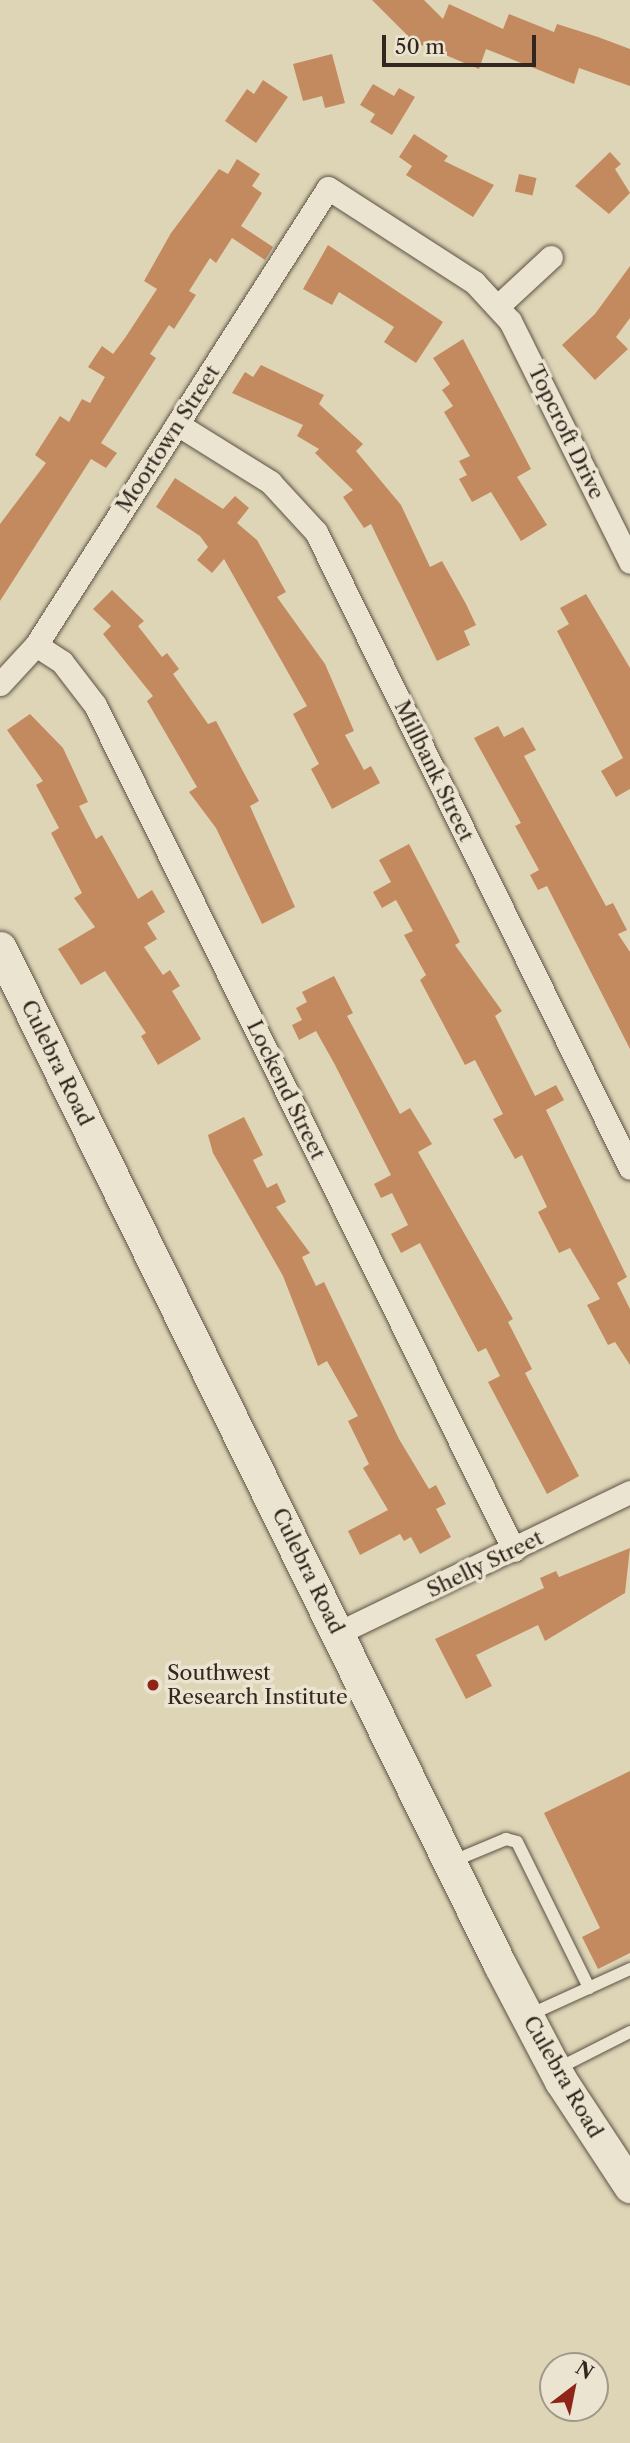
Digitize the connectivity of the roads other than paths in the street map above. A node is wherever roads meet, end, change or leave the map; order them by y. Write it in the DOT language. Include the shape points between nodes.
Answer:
graph roads {
  1 [pos="328,188"];
  2 [pos="551,257"];
  3 [pos="498,306"];
  4 [pos="177,424"];
  5 [pos="630,562"];
  6 [pos="37,645"];
  7 [pos="0,684"];
  8 [pos="0,948"];
  9 [pos="630,1168"];
  10 [pos="630,1492"];
  11 [pos="514,1550"];
  12 [pos="338,1633"];
  13 [pos="450,1863"];
  14 [pos="630,1969"];
  15 [pos="589,1988"];
  16 [pos="527,2016"];
  17 [pos="630,2032"];
  18 [pos="555,2070"];
  19 [pos="627,2176"];
  1 -- 3 [label="street, Topcroft Drive" via="474,282"];
  1 -- 4 [label="street, Moortown Street"];
  2 -- 3 [label="street"];
  3 -- 5 [label="street, Topcroft Drive" via="520,337"];
  4 -- 6 [label="street, Moortown Street"];
  4 -- 9 [label="street, Millbank Street" via="270,482 316,533"];
  6 -- 7 [label="street, Moortown Street"];
  6 -- 11 [label="street, Lockend Street" via="68,669 95,705"];
  8 -- 12 [label="main road, Culebra Road"];
  10 -- 11 [label="street, Shelly Street"];
  11 -- 12 [label="street, Shelly Street"];
  12 -- 13 [label="main road, Culebra Road"];
  13 -- 15 [label="lane" via="506,1839 517,1842"];
  13 -- 16 [label="main road, Culebra Road"];
  14 -- 15 [label="lane"];
  15 -- 16 [label="lane"];
  16 -- 18 [label="main road, Culebra Road"];
  17 -- 18 [label="lane"];
  18 -- 19 [label="main road, Culebra Road"];
}
